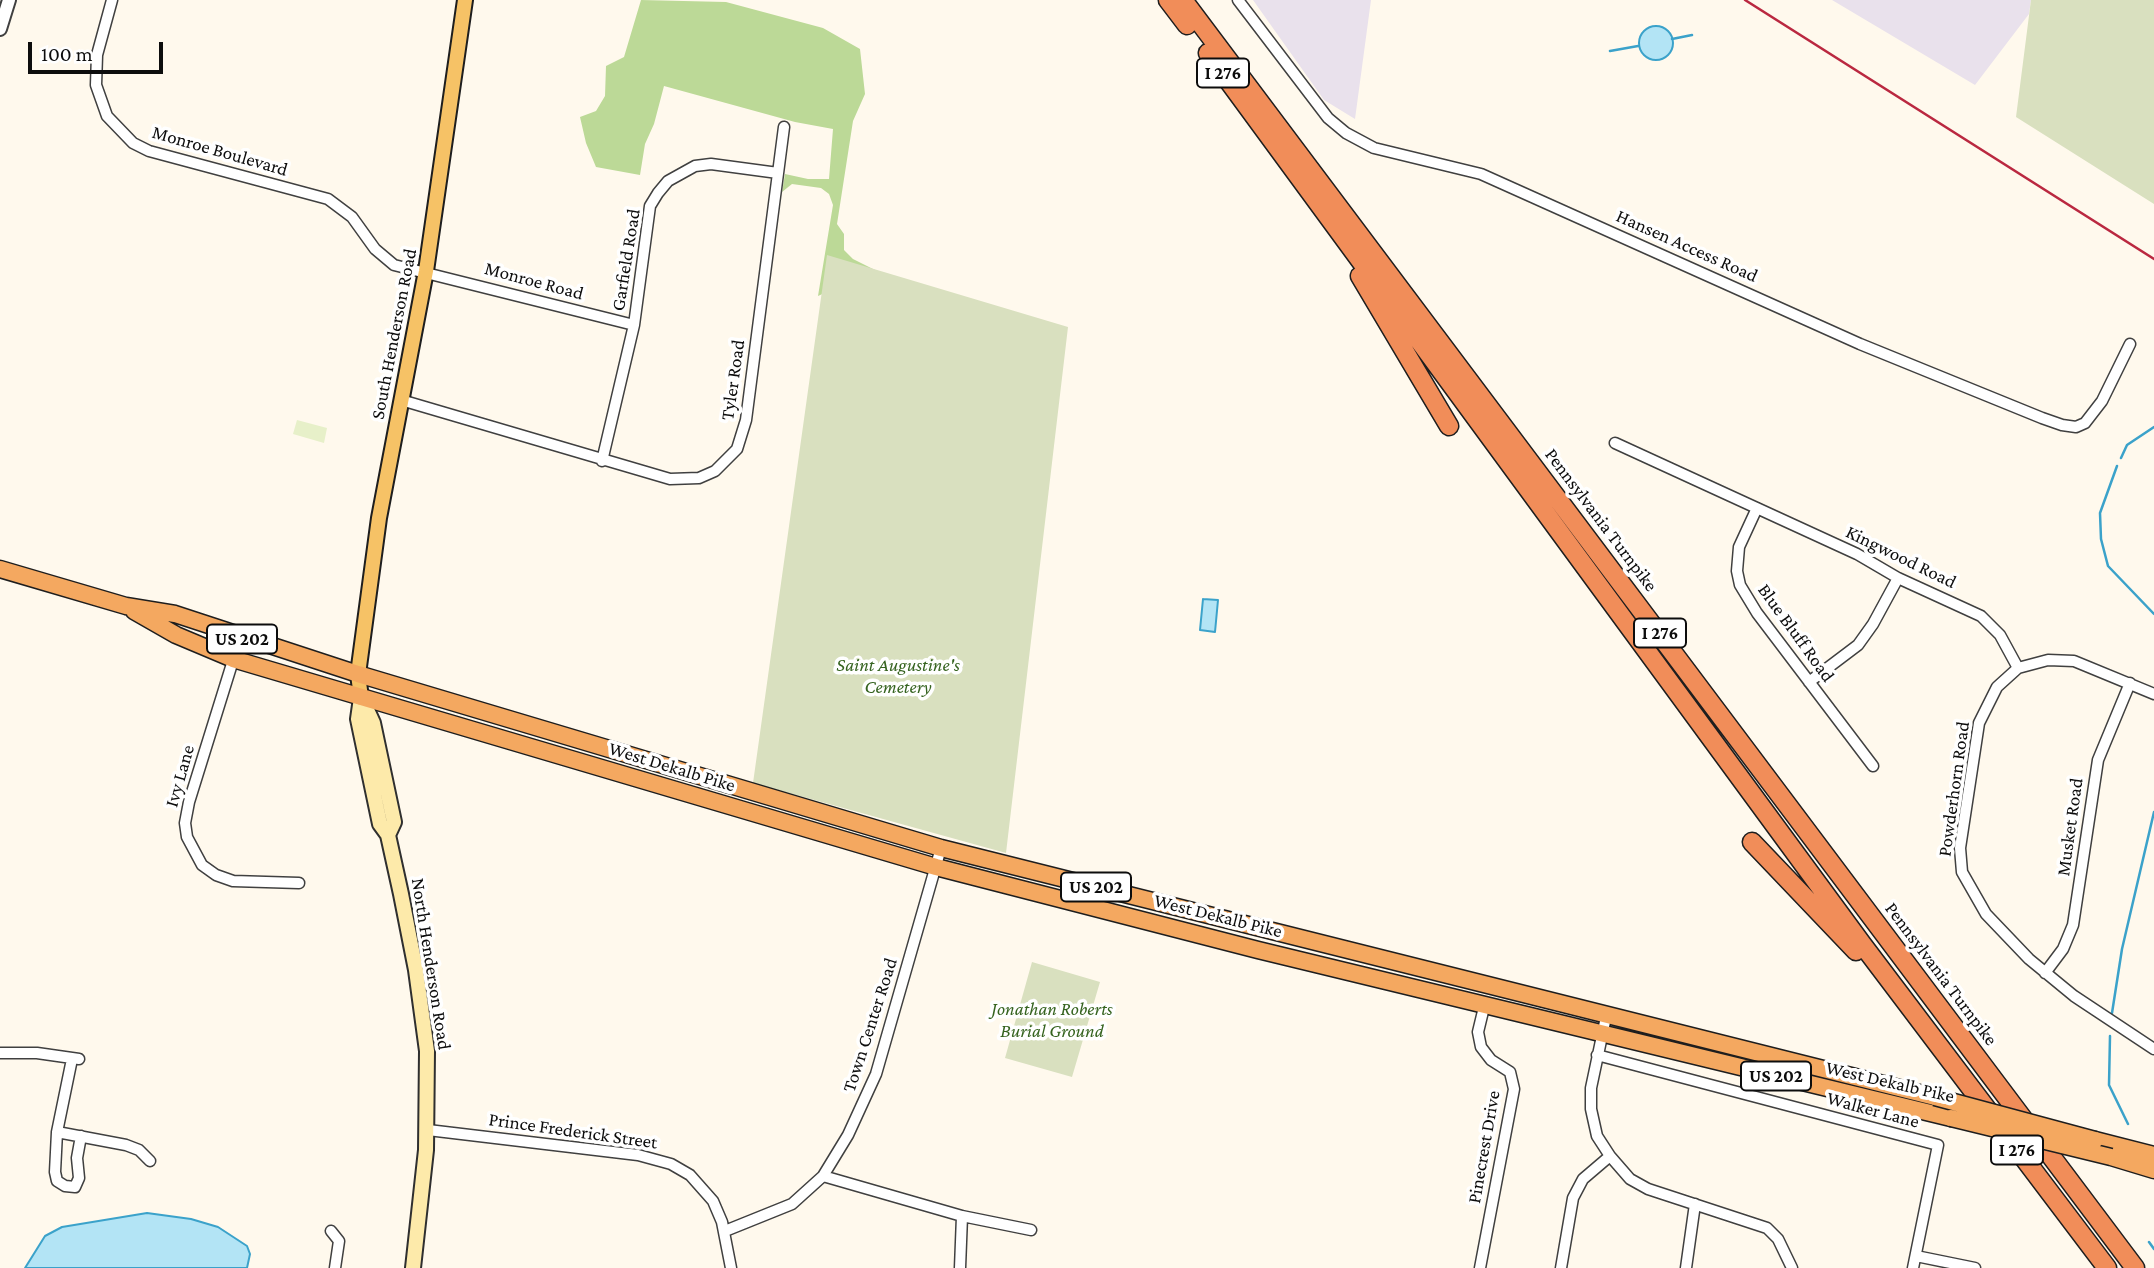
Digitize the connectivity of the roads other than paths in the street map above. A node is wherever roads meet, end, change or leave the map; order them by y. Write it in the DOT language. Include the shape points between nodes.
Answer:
graph roads {
  1 [pos="9,0"];
  2 [pos="111,0"];
  3 [pos="464,0"];
  4 [pos="1168,0"];
  5 [pos="1183,0"];
  6 [pos="1238,0"];
  7 [pos="0,29"];
  8 [pos="784,127"];
  9 [pos="778,173"];
  10 [pos="1316,200"];
  11 [pos="426,271"];
  12 [pos="634,325"];
  13 [pos="2130,344"];
  14 [pos="401,400"];
  15 [pos="1449,425"];
  16 [pos="1615,443"];
  17 [pos="602,461"];
  18 [pos="1757,508"];
  19 [pos="0,569"];
  20 [pos="1898,578"];
  21 [pos="126,606"];
  22 [pos="240,638"];
  23 [pos="233,659"];
  24 [pos="2018,668"];
  25 [pos="358,674"];
  26 [pos="1809,682"];
  27 [pos="2130,683"];
  28 [pos="2154,694"];
  29 [pos="361,698"];
  30 [pos="1873,766"];
  31 [pos="606,769"];
  32 [pos="682,771"];
  33 [pos="725,785"];
  34 [pos="666,788"];
  35 [pos="1752,842"];
  36 [pos="941,848"];
  37 [pos="936,867"];
  38 [pos="299,883"];
  39 [pos="2045,973"];
  40 [pos="1485,1003"];
  41 [pos="1606,1017"];
  42 [pos="1928,1032"];
  43 [pos="1602,1034"];
  44 [pos="2154,1049"];
  45 [pos="0,1053"];
  46 [pos="1597,1055"];
  47 [pos="428,1130"];
  48 [pos="57,1132"];
  49 [pos="81,1136"];
  50 [pos="2154,1155"];
  51 [pos="1610,1156"];
  52 [pos="150,1161"];
  53 [pos="2154,1170"];
  54 [pos="823,1176"];
  55 [pos="1695,1203"];
  56 [pos="962,1216"];
  57 [pos="1031,1230"];
  58 [pos="331,1231"];
  59 [pos="725,1231"];
  60 [pos="1916,1256"];
  61 [pos="335,1268"];
  62 [pos="413,1268"];
  63 [pos="731,1268"];
  64 [pos="960,1268"];
  65 [pos="1480,1268"];
  66 [pos="1561,1268"];
  67 [pos="1686,1268"];
  68 [pos="1792,1268"];
  69 [pos="1913,1268"];
  70 [pos="1975,1268"];
  71 [pos="2107,1268"];
  72 [pos="2135,1268"];
  1 -- 7 [label="street"];
  2 -- 11 [label="street, Monroe Boulevard" via="95,69 98,98 120,132 149,151 328,199 352,217 384,259"];
  3 -- 11 [label="main road, South Henderson Road"];
  4 -- 10 [label="highway, Pennsylvania Turnpike / I 276"];
  5 -- 72 [label="highway, Pennsylvania Turnpike / I 276"];
  6 -- 13 [label="street, Hansen Access Road" via="1328,118 1365,143 1402,158 1481,174 1860,344 2042,418 2076,427 2085,423 2102,401"];
  8 -- 9 [label="street, Tyler Road"];
  9 -- 12 [label="street, Garfield Road" via="711,164 693,167 667,181 650,206"];
  9 -- 17 [label="street, Tyler Road" via="746,420 737,449 715,471 684,479"];
  10 -- 15 [label="highway"];
  10 -- 42 [label="highway, Pennsylvania Turnpike / I 276"];
  11 -- 12 [label="street, Monroe Road"];
  11 -- 14 [label="main road, South Henderson Road"];
  12 -- 17 [label="street, Garfield Road"];
  14 -- 17 [label="street, Tyler Road"];
  14 -- 25 [label="main road, South Henderson Road"];
  16 -- 18 [label="street, Kingwood Road"];
  18 -- 20 [label="street, Kingwood Road"];
  18 -- 26 [label="street, Blue Bluff Road" via="1739,547 1740,585"];
  19 -- 21 [label="highway, West Dekalb Pike / US 202"];
  20 -- 24 [label="street, Kingwood Road" via="1981,616 2000,635"];
  20 -- 26 [label="street" via="1858,645"];
  21 -- 22 [label="highway, West Dekalb Pike / US 202" via="175,614"];
  21 -- 23 [label="highway, West Dekalb Pike / US 202" via="176,635"];
  22 -- 23 [label="street, Ivy Lane"];
  22 -- 25 [label="highway, West Dekalb Pike / US 202"];
  23 -- 29 [label="highway, West Dekalb Pike / US 202"];
  23 -- 38 [label="street, Ivy Lane" via="189,802 187,837 202,865 216,875 233,881"];
  24 -- 27 [label="street" via="2048,660 2074,661"];
  24 -- 39 [label="street, Powderhorn Road" via="1997,687 1979,723 1960,862 1967,886 1986,914"];
  25 -- 29 [label="main road, North Henderson Road"];
  25 -- 32 [label="highway, West Dekalb Pike / US 202"];
  26 -- 30 [label="street, Blue Bluff Road"];
  27 -- 28 [label="street"];
  27 -- 39 [label="street, Musket Road" via="2098,760 2073,925"];
  29 -- 31 [label="highway, West Dekalb Pike / US 202"];
  29 -- 47 [label="main road, North Henderson Road" via="358,719 380,824 388,835 422,1012"];
  31 -- 32 [label="highway" via="666,777"];
  31 -- 34 [label="highway, West Dekalb Pike / US 202"];
  32 -- 33 [label="highway, West Dekalb Pike / US 202"];
  33 -- 34 [label="highway"];
  33 -- 36 [label="highway, West Dekalb Pike / US 202"];
  34 -- 37 [label="highway, West Dekalb Pike / US 202"];
  35 -- 42 [label="highway"];
  36 -- 37 [label="street, Town Center Road"];
  36 -- 41 [label="highway, West Dekalb Pike / US 202"];
  37 -- 40 [label="highway, West Dekalb Pike / US 202"];
  37 -- 54 [label="street, Town Center Road" via="876,1074"];
  39 -- 44 [label="street, Powderhorn Road"];
  40 -- 43 [label="highway, West Dekalb Pike / US 202"];
  40 -- 65 [label="street, Pinecrest Drive" via="1478,1032 1480,1047 1510,1072 1514,1088"];
  41 -- 43 [label="street"];
  41 -- 50 [label="highway, West Dekalb Pike / US 202, bridge"];
  42 -- 71 [label="highway, Pennsylvania Turnpike / I 276"];
  43 -- 46 [label="street"];
  43 -- 53 [label="highway, West Dekalb Pike / US 202, bridge"];
  45 -- 48 [label="street" via="75,1059"];
  46 -- 51 [label="street" via="1591,1109 1597,1136"];
  46 -- 60 [label="street, Walker Lane" via="1938,1145"];
  47 -- 59 [label="street, Prince Frederick Street" via="661,1160 699,1182"];
  47 -- 62 [label="main road, North Henderson Road"];
  48 -- 49 [label="street"];
  48 -- 49 [label="street" via="55,1172 57,1181 65,1186 75,1187 79,1178"];
  49 -- 52 [label="street" via="126,1145"];
  51 -- 55 [label="street" via="1630,1179 1648,1189"];
  51 -- 66 [label="street" via="1583,1179 1573,1198"];
  54 -- 56 [label="street"];
  54 -- 59 [label="street, Town Center Road" via="792,1204"];
  55 -- 67 [label="street"];
  55 -- 68 [label="street" via="1766,1228"];
  56 -- 57 [label="street"];
  56 -- 64 [label="street"];
  58 -- 61 [label="street" via="339,1241"];
  59 -- 63 [label="street, Prince Frederick Street"];
  60 -- 69 [label="street, Walker Lane"];
  60 -- 70 [label="street"];
}
